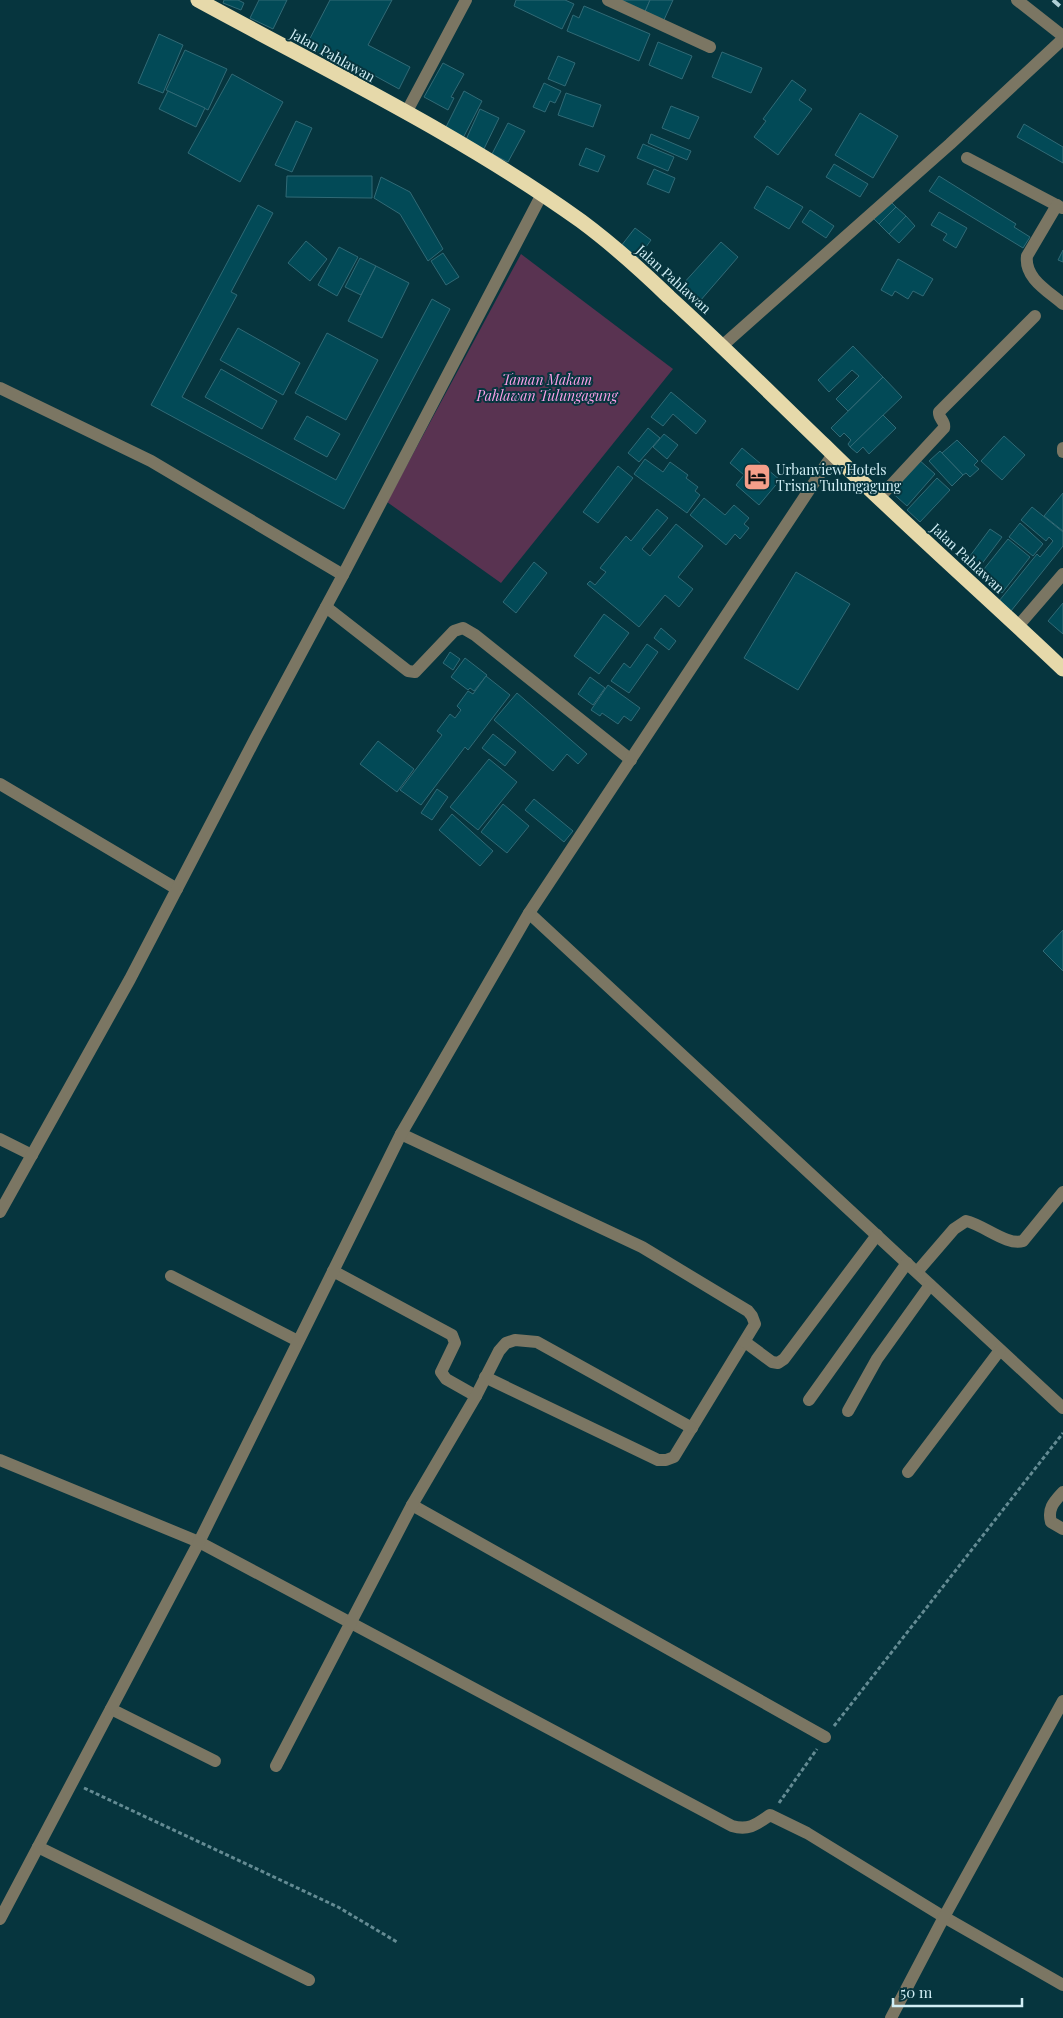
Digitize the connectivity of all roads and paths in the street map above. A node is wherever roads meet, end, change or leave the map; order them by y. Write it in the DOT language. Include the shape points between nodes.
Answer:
graph roads {
  1 [pos="198,0"];
  2 [pos="466,0"];
  3 [pos="608,0"];
  4 [pos="1017,0"];
  5 [pos="1063,38"];
  6 [pos="710,47"];
  7 [pos="406,113"];
  8 [pos="967,158"];
  9 [pos="542,194"];
  10 [pos="1060,206"];
  11 [pos="1063,304"];
  12 [pos="1035,316"];
  13 [pos="722,346"];
  14 [pos="0,388"];
  15 [pos="1063,448"];
  16 [pos="1063,452"];
  17 [pos="833,454"];
  18 [pos="880,498"];
  19 [pos="1063,574"];
  20 [pos="343,575"];
  21 [pos="326,607"];
  22 [pos="1018,626"];
  23 [pos="1063,669"];
  24 [pos="631,760"];
  25 [pos="0,784"];
  26 [pos="177,888"];
  27 [pos="529,913"];
  28 [pos="401,1134"];
  29 [pos="0,1139"];
  30 [pos="32,1155"];
  31 [pos="1063,1192"];
  32 [pos="0,1212"];
  33 [pos="876,1235"];
  34 [pos="907,1263"];
  35 [pos="333,1272"];
  36 [pos="917,1272"];
  37 [pos="171,1276"];
  38 [pos="930,1285"];
  39 [pos="298,1341"];
  40 [pos="745,1342"];
  41 [pos="1000,1350"];
  42 [pos="486,1377"];
  43 [pos="476,1396"];
  44 [pos="809,1400"];
  45 [pos="1063,1408"];
  46 [pos="848,1411"];
  47 [pos="692,1428"];
  48 [pos="1063,1433"];
  49 [pos="0,1460"];
  50 [pos="908,1472"];
  51 [pos="1063,1492"];
  52 [pos="412,1505"];
  53 [pos="1063,1529"];
  54 [pos="199,1542"];
  55 [pos="352,1623"];
  56 [pos="1063,1701"];
  57 [pos="111,1709"];
  58 [pos="825,1737"];
  59 [pos="215,1761"];
  60 [pos="276,1766"];
  61 [pos="72,1782"];
  62 [pos="770,1815"];
  63 [pos="38,1847"];
  64 [pos="944,1917"];
  65 [pos="0,1919"];
  66 [pos="397,1942"];
  67 [pos="309,1980"];
  68 [pos="1063,1985"];
  69 [pos="891,2018"];
  1 -- 7 [label="highway, Jalan Pahlawan"];
  2 -- 7 [label="street"];
  3 -- 6 [label="street"];
  4 -- 5 [label="street"];
  5 -- 13 [label="street" via="950,144"];
  7 -- 9 [label="highway, Jalan Pahlawan"];
  8 -- 10 [label="street"];
  9 -- 13 [label="highway, Jalan Pahlawan" via="624,256"];
  9 -- 20 [label="street"];
  10 -- 11 [label="street" via="1026,262 1032,277"];
  12 -- 18 [label="street" via="939,412 944,428"];
  13 -- 17 [label="highway, Jalan Pahlawan"];
  14 -- 20 [label="street" via="151,461"];
  15 -- 16 [label="street"];
  17 -- 18 [label="highway, Jalan Pahlawan"];
  17 -- 24 [label="street"];
  18 -- 22 [label="highway, Jalan Pahlawan"];
  19 -- 22 [label="street"];
  20 -- 21 [label="street"];
  21 -- 24 [label="street" via="408,671 415,672 454,631 463,628"];
  21 -- 26 [label="street"];
  22 -- 23 [label="highway, Jalan Pahlawan"];
  24 -- 27 [label="street"];
  25 -- 26 [label="street"];
  26 -- 30 [label="street"];
  27 -- 28 [label="street"];
  27 -- 33 [label="street"];
  28 -- 35 [label="street"];
  28 -- 40 [label="street" via="642,1247 752,1316 755,1324"];
  29 -- 30 [label="street"];
  30 -- 32 [label="street"];
  31 -- 36 [label="street" via="1023,1241 1017,1243 966,1221 954,1229"];
  33 -- 34 [label="street"];
  33 -- 40 [label="street" via="784,1359 772,1362"];
  34 -- 36 [label="street"];
  34 -- 44 [label="street"];
  35 -- 39 [label="street"];
  35 -- 43 [label="street" via="452,1336 455,1343 441,1372 446,1379"];
  36 -- 38 [label="street"];
  37 -- 39 [label="street"];
  38 -- 41 [label="street"];
  38 -- 46 [label="street" via="877,1359"];
  39 -- 54 [label="street"];
  40 -- 47 [label="street"];
  41 -- 45 [label="street"];
  41 -- 50 [label="street"];
  42 -- 43 [label="street"];
  42 -- 47 [label="street" via="658,1460 674,1457"];
  42 -- 47 [label="street" via="506,1343 515,1340 537,1342"];
  43 -- 52 [label="street"];
  48 -- 58 [label="path"];
  49 -- 54 [label="street"];
  51 -- 53 [label="street" via="1049,1513 1051,1522"];
  52 -- 55 [label="street"];
  52 -- 58 [label="street"];
  54 -- 55 [label="street"];
  54 -- 57 [label="street"];
  55 -- 60 [label="street"];
  55 -- 62 [label="street" via="726,1823 738,1828 752,1828"];
  56 -- 64 [label="street"];
  57 -- 59 [label="street"];
  57 -- 61 [label="street"];
  58 -- 62 [label="path"];
  61 -- 63 [label="street"];
  61 -- 66 [label="path" via="338,1907"];
  62 -- 64 [label="street" via="807,1833"];
  63 -- 65 [label="street"];
  63 -- 67 [label="street"];
  64 -- 68 [label="street"];
  64 -- 69 [label="street"];
}
